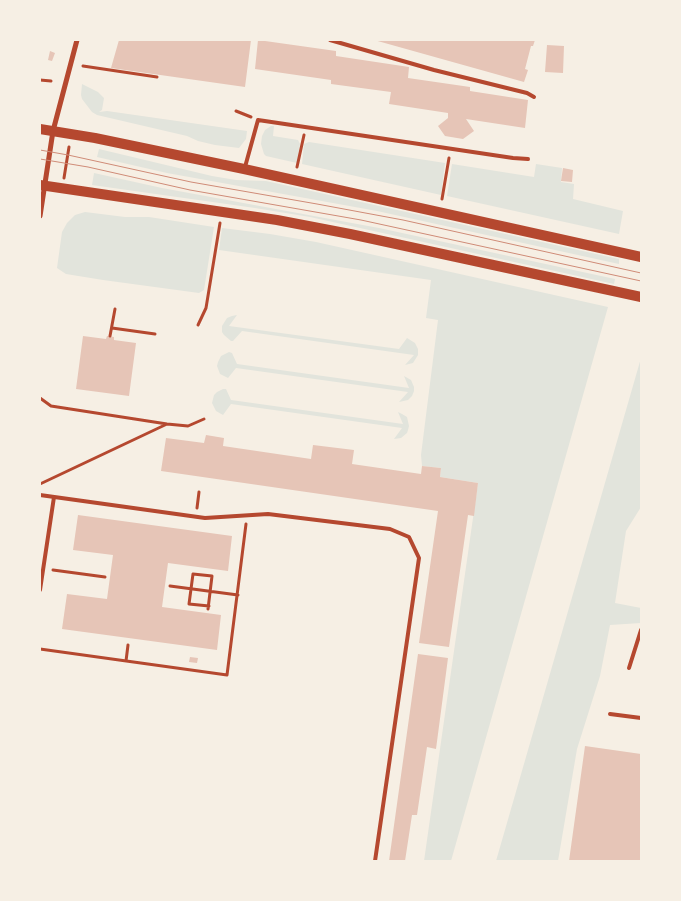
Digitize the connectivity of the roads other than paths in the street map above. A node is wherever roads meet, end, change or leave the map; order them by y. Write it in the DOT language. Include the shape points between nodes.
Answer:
graph roads {
  1 [pos="77,40"];
  2 [pos="330,40"];
  3 [pos="534,97"];
  4 [pos="40,129"];
  5 [pos="53,131"];
  6 [pos="528,159"];
  7 [pos="244,169"];
  8 [pos="42,185"];
  9 [pos="40,216"];
  10 [pos="641,257"];
  11 [pos="641,297"];
  12 [pos="40,495"];
  13 [pos="54,497"];
  14 [pos="40,590"];
  15 [pos="641,630"];
  16 [pos="629,668"];
  17 [pos="610,714"];
  18 [pos="641,718"];
  19 [pos="374,861"];
  1 -- 5 [label="street"];
  2 -- 3 [label="lane"];
  4 -- 5 [label="main road"];
  5 -- 7 [label="main road"];
  5 -- 8 [label="street"];
  6 -- 7 [label="lane" via="258,120"];
  7 -- 10 [label="main road"];
  8 -- 9 [label="street"];
  8 -- 11 [label="main road" via="277,220"];
  12 -- 13 [label="lane"];
  13 -- 14 [label="lane"];
  13 -- 19 [label="lane" via="204,518 268,514 390,529 409,537 419,558"];
  15 -- 16 [label="lane"];
  17 -- 18 [label="lane"];
}
